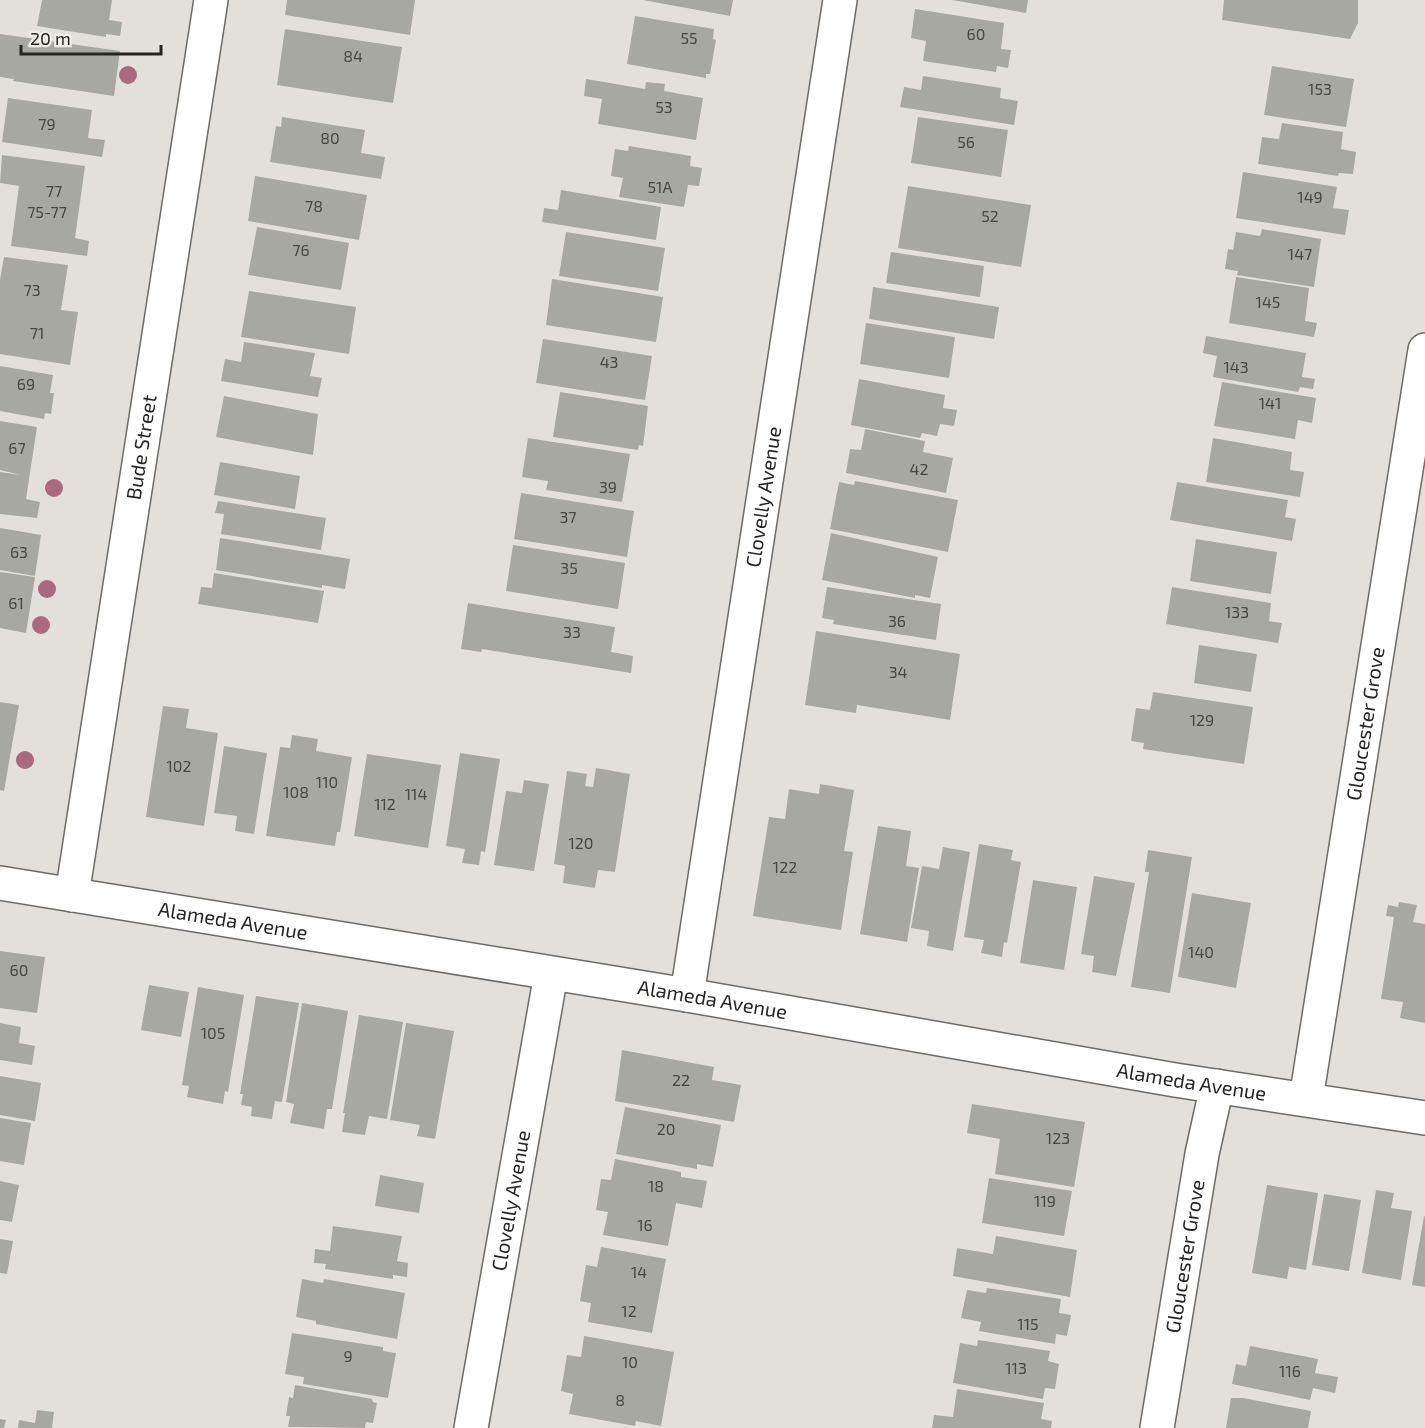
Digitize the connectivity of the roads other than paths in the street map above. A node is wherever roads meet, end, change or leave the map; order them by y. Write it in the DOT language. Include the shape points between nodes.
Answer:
graph roads {
  1 [pos="211,0"];
  2 [pos="840,0"];
  3 [pos="1425,350"];
  4 [pos="0,883"];
  5 [pos="72,895"];
  6 [pos="551,974"];
  7 [pos="687,995"];
  8 [pos="1217,1086"];
  9 [pos="1306,1099"];
  10 [pos="1425,1118"];
  11 [pos="471,1428"];
  12 [pos="1157,1428"];
  1 -- 5 [label="street, Bude Street"];
  2 -- 7 [label="street, Clovelly Avenue"];
  3 -- 9 [label="street, Gloucester Grove"];
  4 -- 5 [label="street, Alameda Avenue"];
  5 -- 6 [label="street, Alameda Avenue"];
  6 -- 7 [label="street, Alameda Avenue"];
  6 -- 11 [label="street, Clovelly Avenue"];
  7 -- 8 [label="street, Alameda Avenue"];
  8 -- 9 [label="street, Alameda Avenue"];
  8 -- 12 [label="street, Gloucester Grove"];
  9 -- 10 [label="street, Alameda Avenue"];
}
